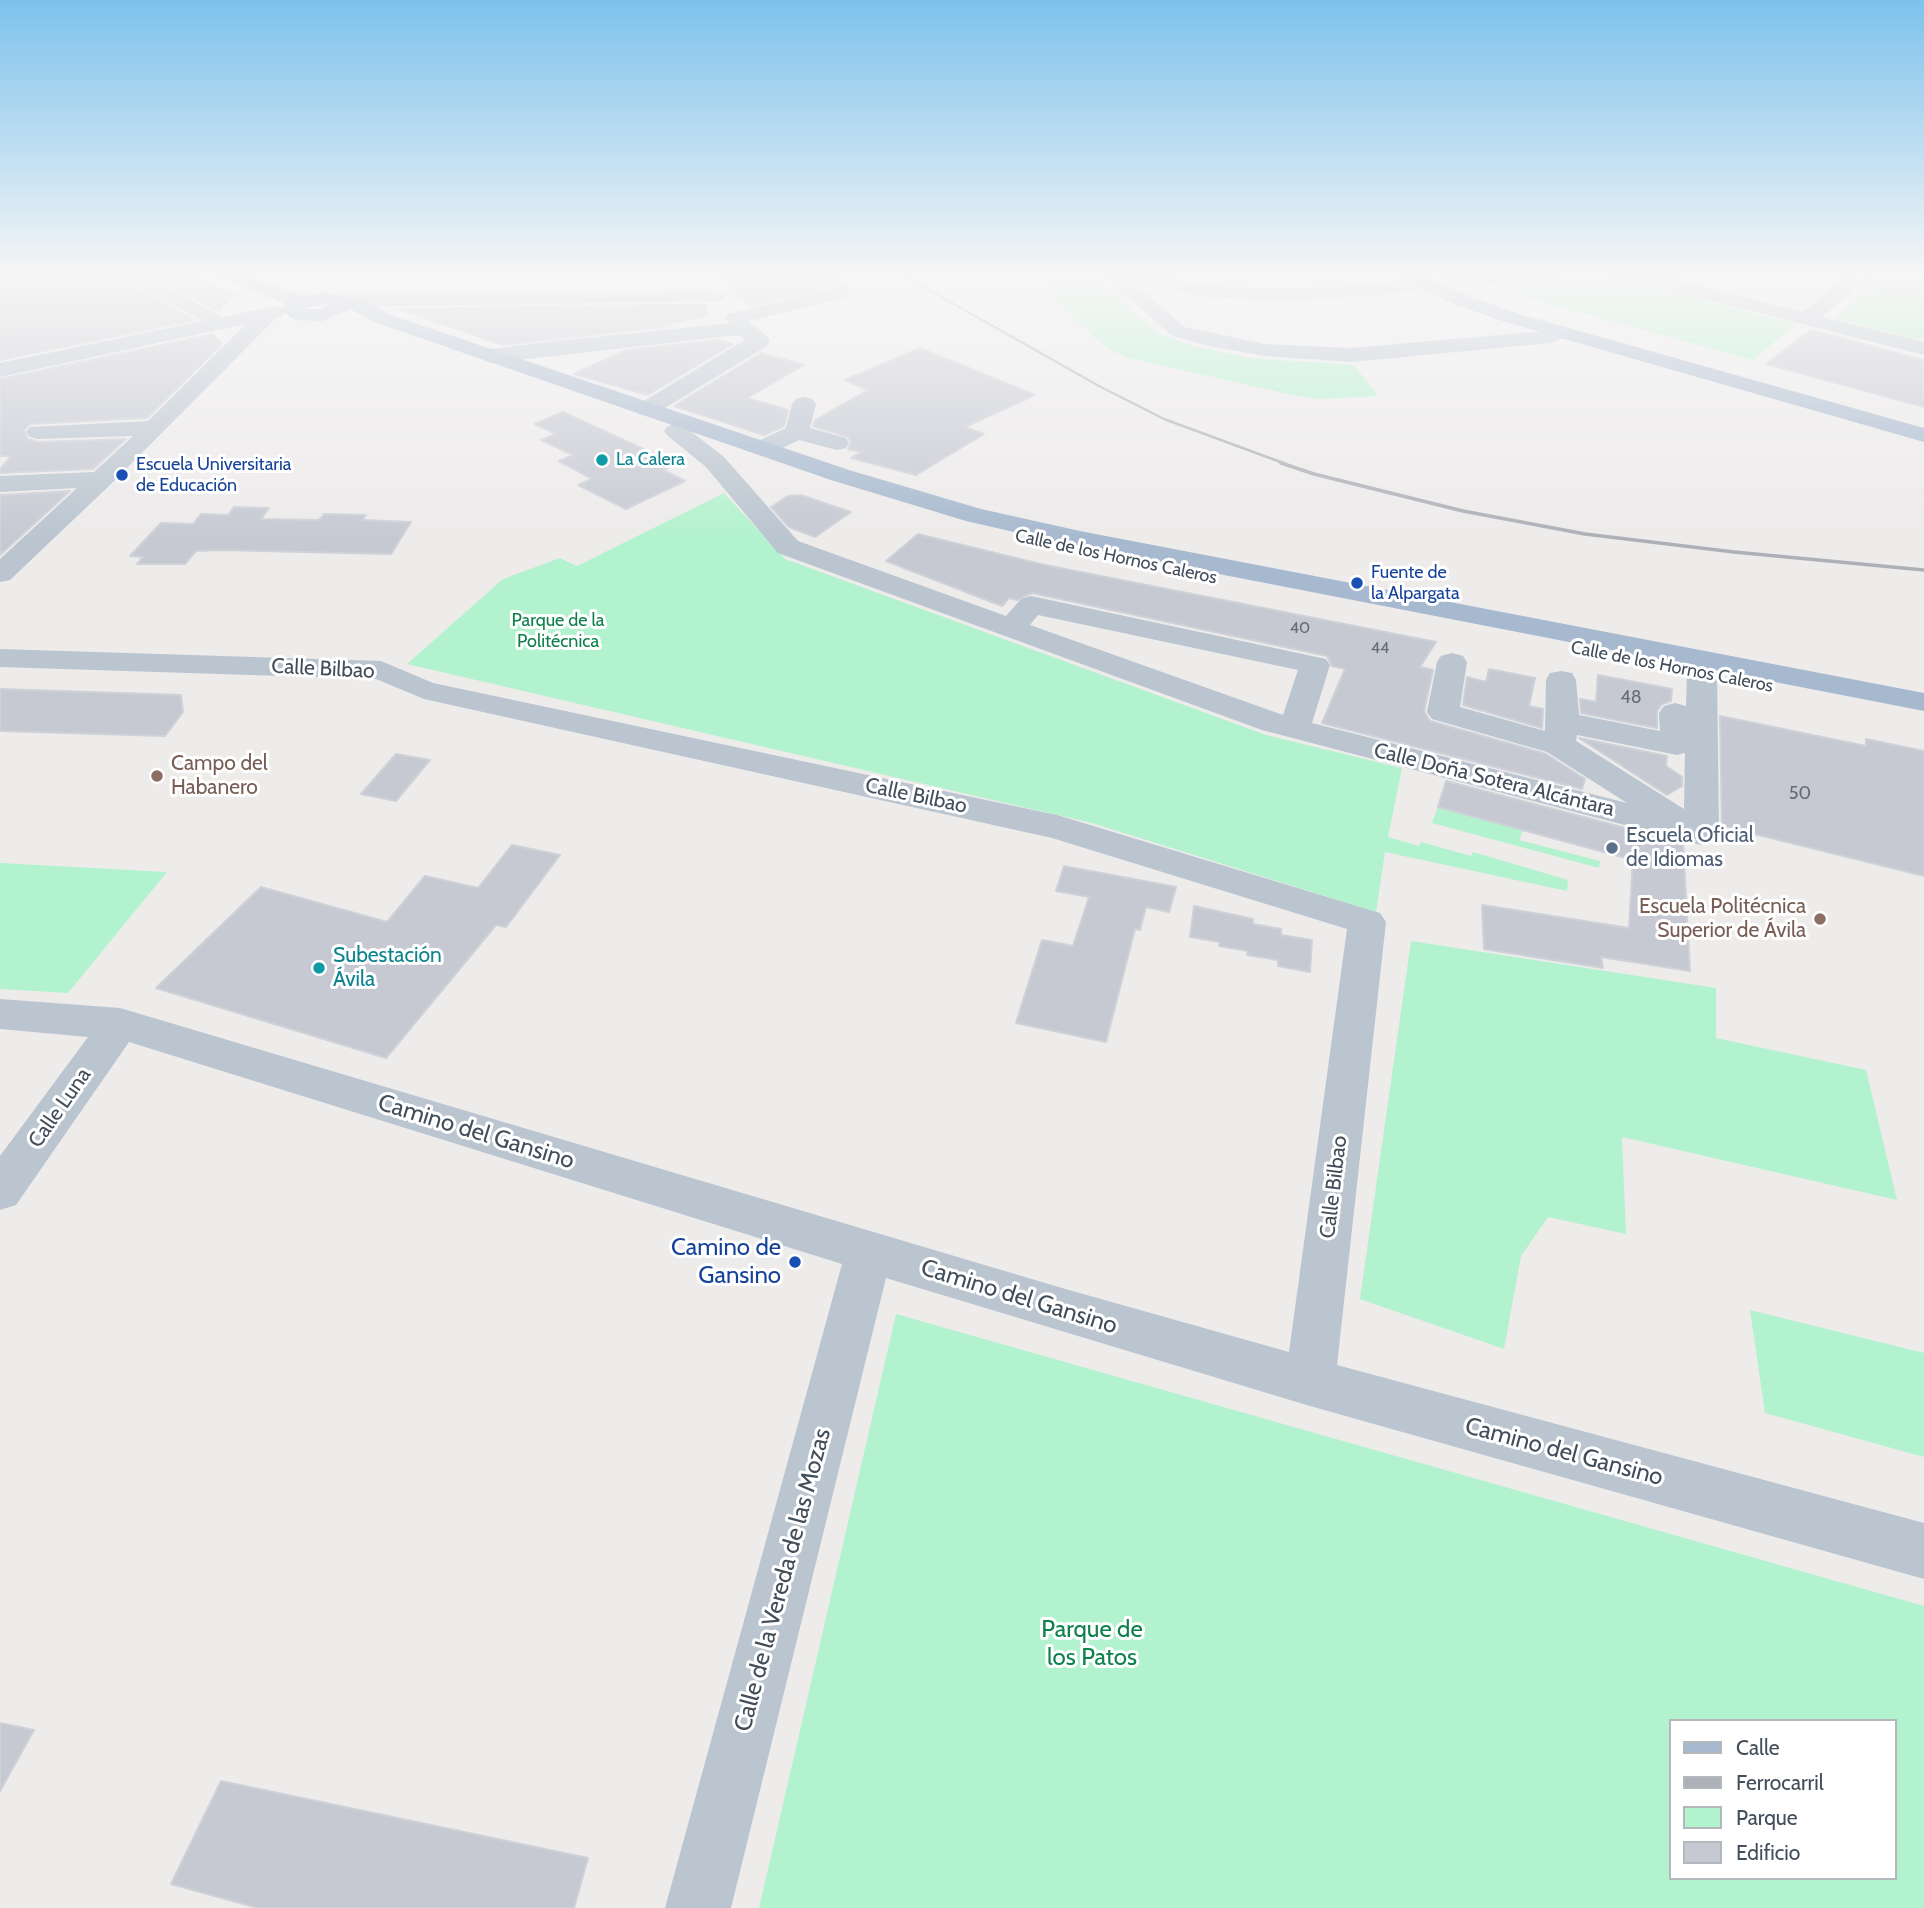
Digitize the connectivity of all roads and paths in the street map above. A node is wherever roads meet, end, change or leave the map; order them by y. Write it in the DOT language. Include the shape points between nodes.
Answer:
graph roads {
  1 [pos="39,362"];
  2 [pos="223,362"];
  3 [pos="492,362"];
  4 [pos="510,362"];
  5 [pos="705,362"];
  6 [pos="1667,362"];
  7 [pos="1701,362"];
  8 [pos="0,370"];
  9 [pos="804,404"];
  10 [pos="647,409"];
  11 [pos="1924,425"];
  12 [pos="155,428"];
  13 [pos="676,431"];
  14 [pos="38,432"];
  15 [pos="797,432"];
  16 [pos="1924,435"];
  17 [pos="837,443"];
  18 [pos="739,451"];
  19 [pos="102,479"];
  20 [pos="0,484"];
  21 [pos="12,552"];
  22 [pos="0,574"];
  23 [pos="1010,628"];
  24 [pos="0,658"];
  25 [pos="1452,662"];
  26 [pos="1702,673"];
  27 [pos="1561,680"];
  28 [pos="1924,702"];
  29 [pos="1675,713"];
  30 [pos="1924,716"];
  31 [pos="1294,729"];
  32 [pos="1561,734"];
  33 [pos="1701,833"];
  34 [pos="0,1014"];
  35 [pos="120,1024"];
  36 [pos="0,1191"];
  37 [pos="869,1252"];
  38 [pos="1310,1382"];
  39 [pos="1924,1551"];
  40 [pos="698,1908"];
  1 -- 8 [label="street"];
  2 -- 12 [label="street"];
  3 -- 13 [label="main road, Calle de los Hornos Caleros"];
  4 -- 10 [label="main road, Calle de los Hornos Caleros"];
  5 -- 10 [label="street"];
  6 -- 16 [label="main road"];
  7 -- 11 [label="main road"];
  9 -- 15 [label="street"];
  10 -- 18 [label="main road, Calle de los Hornos Caleros"];
  12 -- 14 [label="street"];
  12 -- 19 [label="street"];
  13 -- 18 [label="street, Calle Doña Sotera Alcántara"];
  15 -- 17 [label="street"];
  15 -- 18 [label="street"];
  18 -- 23 [label="street, Calle Doña Sotera Alcántara" via="788,547"];
  18 -- 26 [label="main road, Calle de los Hornos Caleros" via="892,505 1032,541"];
  18 -- 28 [label="main road, Calle de los Hornos Caleros" via="1080,539"];
  19 -- 20 [label="street"];
  19 -- 21 [label="street"];
  21 -- 22 [label="street"];
  23 -- 31 [label="street, Calle Doña Sotera Alcántara"];
  23 -- 31 [label="street" via="1031,605 1315,665"];
  24 -- 38 [label="street, Calle Bilbao" via="381,670 424,691 1057,827 1367,922"];
  25 -- 32 [label="street" via="1443,712"];
  26 -- 30 [label="main road, Calle de los Hornos Caleros"];
  26 -- 33 [label="street"];
  27 -- 32 [label="street"];
  29 -- 32 [label="street" via="1677,745"];
  31 -- 33 [label="street, Calle Doña Sotera Alcántara"];
  32 -- 33 [label="street"];
  34 -- 35 [label="street, Camino del Gansino"];
  35 -- 36 [label="street, Calle Luna"];
  35 -- 37 [label="street, Camino del Gansino"];
  37 -- 38 [label="street, Camino del Gansino"];
  37 -- 40 [label="street, Calle de la Vereda de las Mozas"];
  38 -- 39 [label="street, Camino del Gansino"];
}
